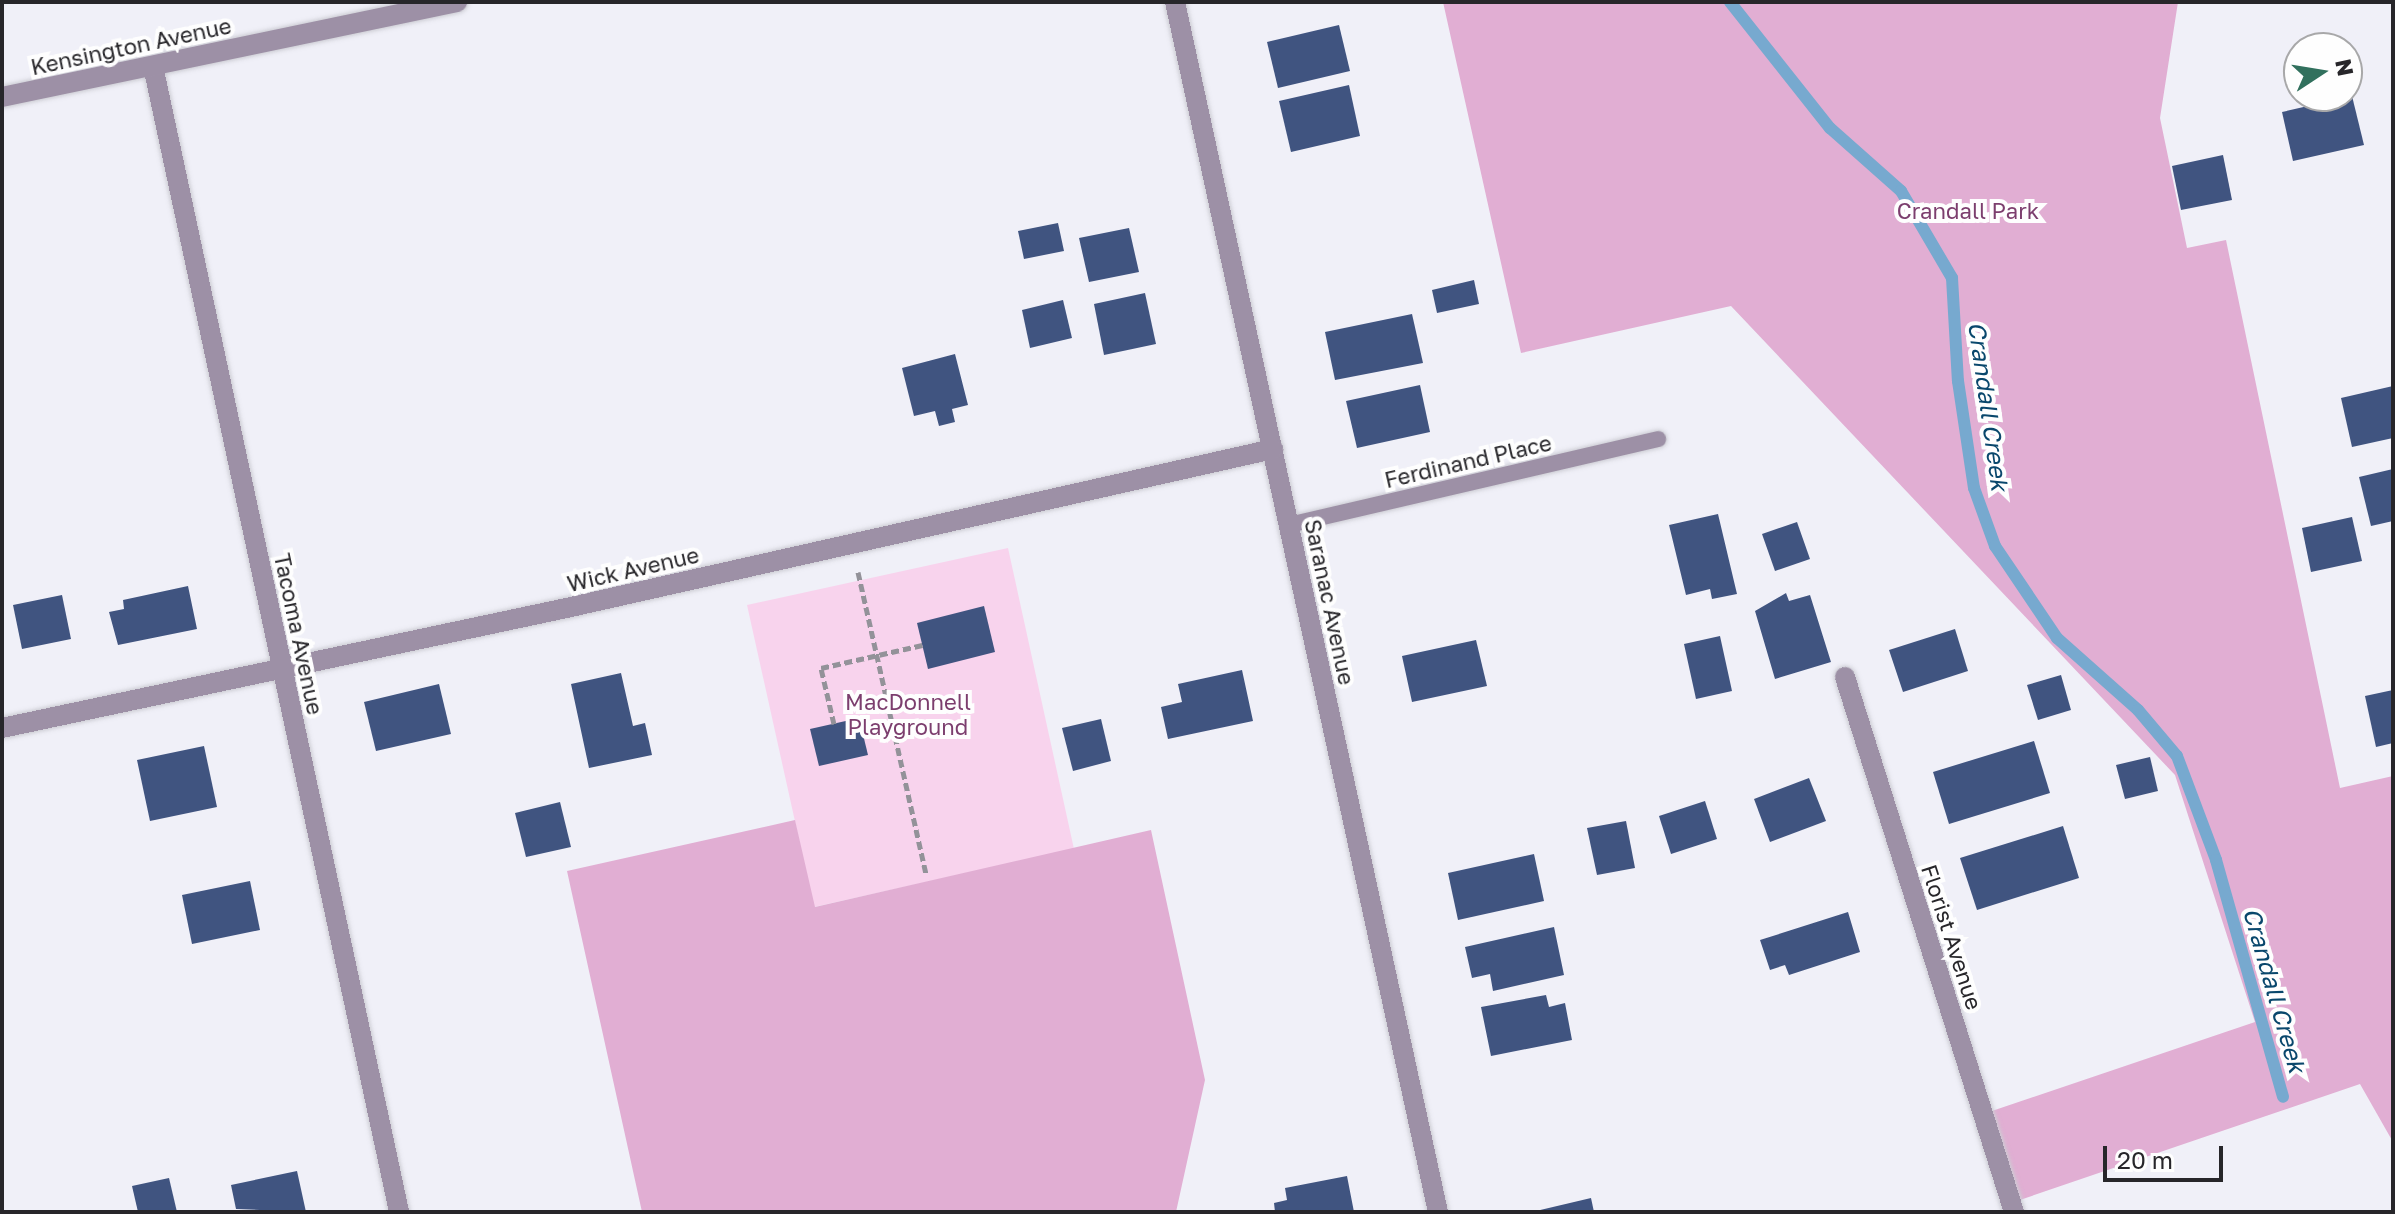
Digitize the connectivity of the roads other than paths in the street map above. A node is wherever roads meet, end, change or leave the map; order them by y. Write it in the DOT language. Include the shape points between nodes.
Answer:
graph roads {
  1 [pos="457,2"];
  2 [pos="1175,2"];
  3 [pos="153,66"];
  4 [pos="2,97"];
  5 [pos="1658,439"];
  6 [pos="1273,449"];
  7 [pos="1289,525"];
  8 [pos="282,670"];
  9 [pos="1845,677"];
  10 [pos="2,728"];
  11 [pos="399,1212"];
  12 [pos="1438,1212"];
  13 [pos="2014,1212"];
  1 -- 3 [label="street, Kensington Avenue"];
  2 -- 6 [label="street, Saranac Avenue"];
  3 -- 4 [label="street, Kensington Avenue"];
  3 -- 8 [label="street, Tacoma Avenue"];
  5 -- 7 [label="lane, Ferdinand Place"];
  6 -- 7 [label="street, Saranac Avenue"];
  6 -- 8 [label="street, Wick Avenue"];
  7 -- 12 [label="street, Saranac Avenue"];
  8 -- 10 [label="street, Wick Avenue"];
  8 -- 11 [label="street, Tacoma Avenue"];
  9 -- 13 [label="street, Florist Avenue"];
}
